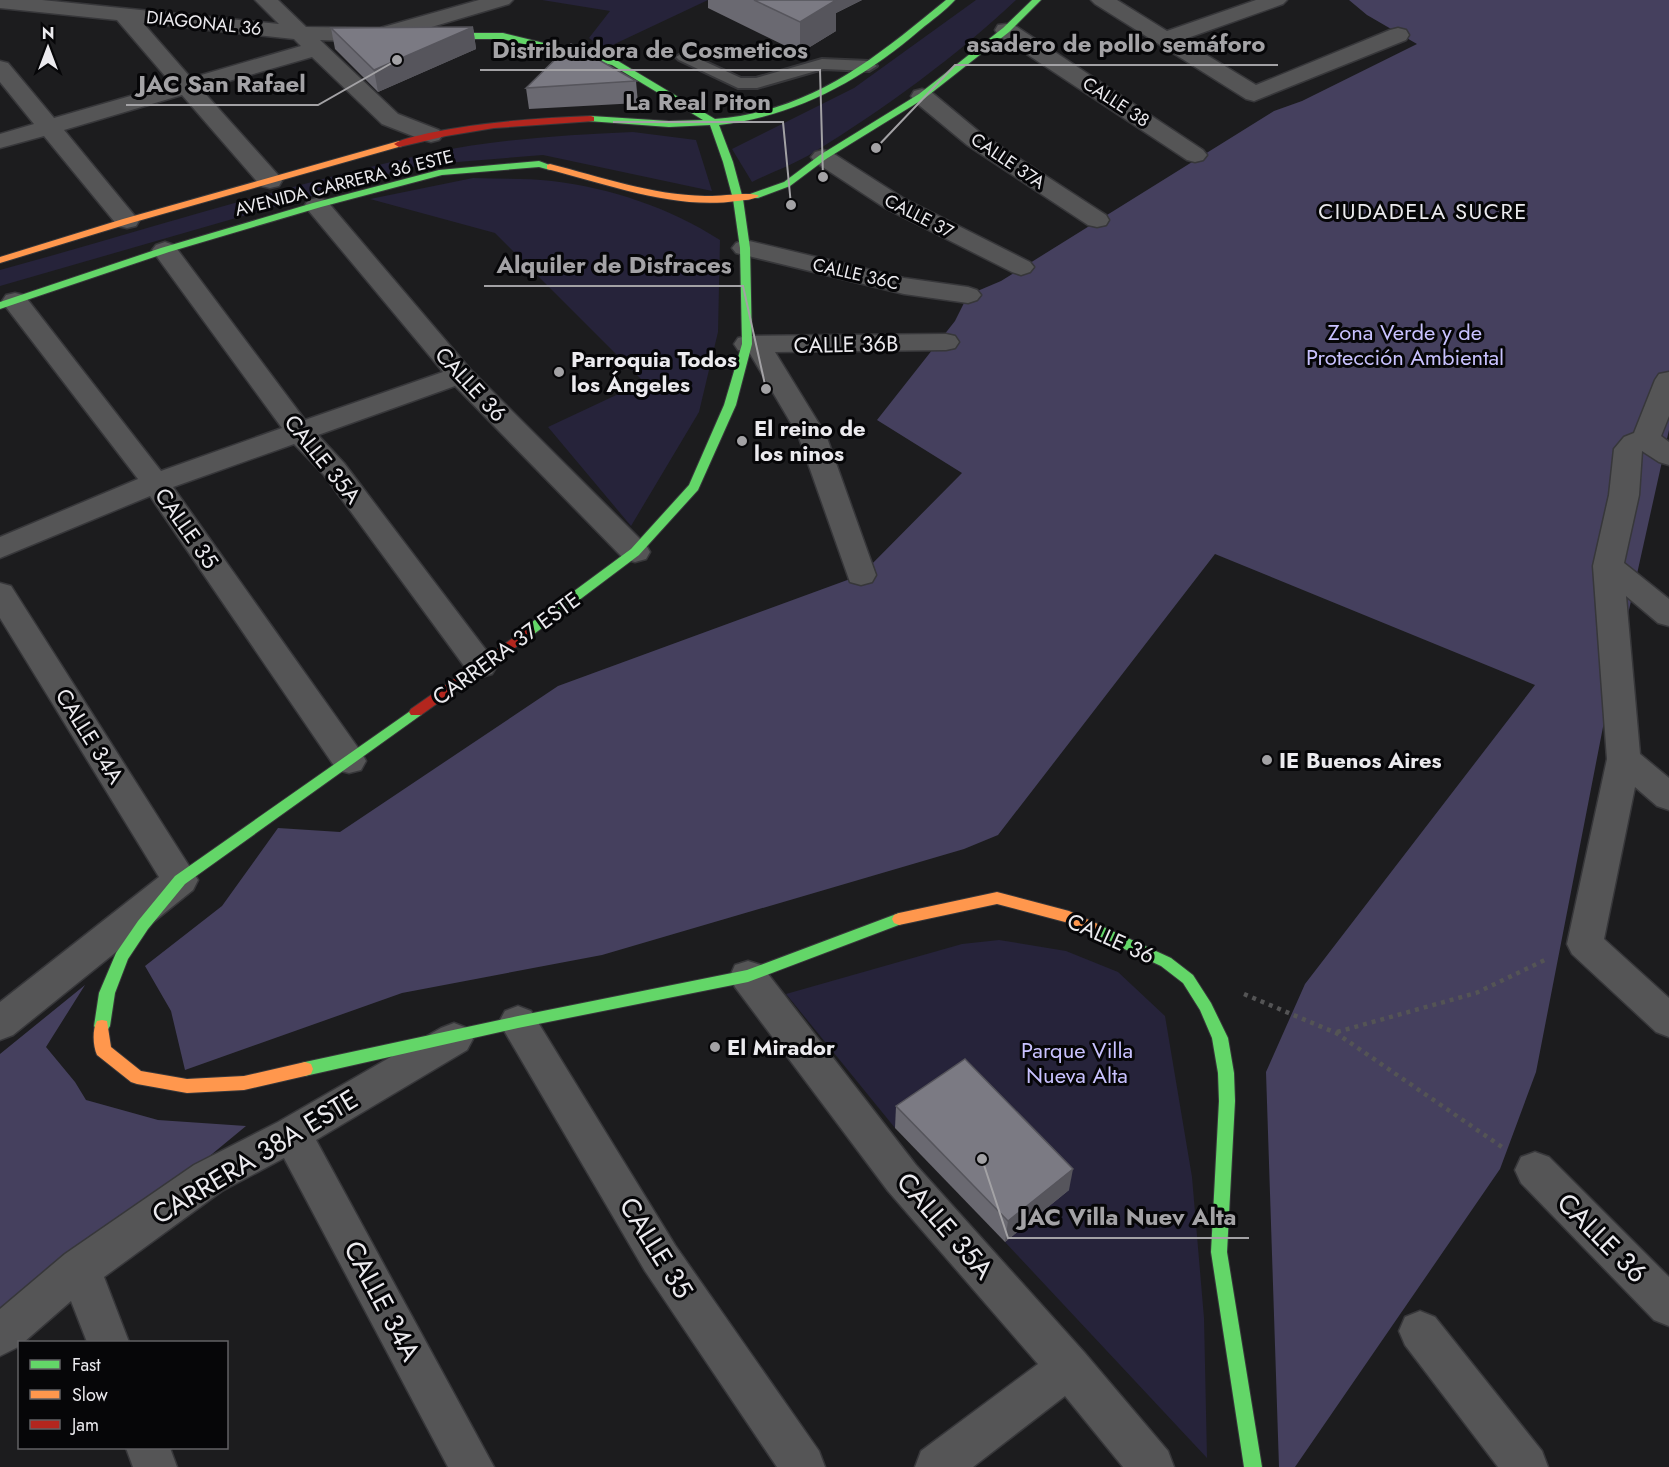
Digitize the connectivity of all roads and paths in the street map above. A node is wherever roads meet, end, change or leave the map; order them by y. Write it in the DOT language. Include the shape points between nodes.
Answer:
graph roads {
  1 [pos="266,0"];
  2 [pos="417,0"];
  3 [pos="502,0"];
  4 [pos="951,0"];
  5 [pos="1037,0"];
  6 [pos="1102,0"];
  7 [pos="1276,0"];
  8 [pos="0,2"];
  9 [pos="448,11"];
  10 [pos="123,14"];
  11 [pos="1006,30"];
  12 [pos="301,33"];
  13 [pos="381,35"];
  14 [pos="1398,35"];
  15 [pos="1164,39"];
  16 [pos="318,48"];
  17 [pos="684,57"];
  18 [pos="868,66"];
  19 [pos="0,68"];
  20 [pos="188,88"];
  21 [pos="922,96"];
  22 [pos="713,122"];
  23 [pos="50,128"];
  24 [pos="431,135"];
  25 [pos="0,141"];
  26 [pos="1195,155"];
  27 [pos="823,157"];
  28 [pos="270,181"];
  29 [pos="738,199"];
  30 [pos="317,205"];
  31 [pos="1097,220"];
  32 [pos="127,221"];
  33 [pos="745,248"];
  34 [pos="165,250"];
  35 [pos="0,260"];
  36 [pos="1021,267"];
  37 [pos="968,295"];
  38 [pos="8,304"];
  39 [pos="946,342"];
  40 [pos="753,344"];
  41 [pos="459,375"];
  42 [pos="1669,380"];
  43 [pos="300,433"];
  44 [pos="1646,439"];
  45 [pos="1669,456"];
  46 [pos="155,483"];
  47 [pos="0,548"];
  48 [pos="635,552"];
  49 [pos="1608,566"];
  50 [pos="861,575"];
  51 [pos="0,593"];
  52 [pos="1669,615"];
  53 [pos="481,666"];
  54 [pos="1624,759"];
  55 [pos="349,761"];
  56 [pos="1669,797"];
  57 [pos="180,880"];
  58 [pos="1585,944"];
  59 [pos="748,976"];
  60 [pos="1240,993"];
  61 [pos="1669,1021"];
  62 [pos="518,1022"];
  63 [pos="0,1024"];
  64 [pos="1336,1032"];
  65 [pos="462,1034"];
  66 [pos="292,1134"];
  67 [pos="1535,1170"];
  68 [pos="80,1268"];
  69 [pos="1669,1306"];
  70 [pos="1420,1331"];
  71 [pos="0,1336"];
  72 [pos="108,1341"];
  73 [pos="1069,1367"];
  74 [pos="148,1449"];
  75 [pos="155,1467"];
  76 [pos="472,1467"];
  77 [pos="803,1467"];
  78 [pos="937,1467"];
  79 [pos="1152,1467"];
  80 [pos="1253,1467"];
  81 [pos="1526,1467"];
  1 -- 12 [label="street"];
  2 -- 9 [label="street"];
  3 -- 9 [label="street, DIAGONAL 36"];
  4 -- 18 [label="street"];
  5 -- 11 [label="street, AVENIDA CARRERA 36 ESTE"];
  6 -- 15 [label="street"];
  7 -- 15 [label="street"];
  8 -- 10 [label="street, DIAGONAL 36"];
  9 -- 13 [label="street, DIAGONAL 36"];
  10 -- 12 [label="street, DIAGONAL 36"];
  10 -- 20 [label="street"];
  11 -- 21 [label="street, AVENIDA CARRERA 36 ESTE"];
  11 -- 26 [label="street, CALLE 38"];
  12 -- 13 [label="street, DIAGONAL 36"];
  12 -- 16 [label="street"];
  13 -- 22 [label="street" via="503,36 615,63"];
  14 -- 15 [label="street" via="1254,94"];
  16 -- 20 [label="street"];
  16 -- 24 [label="street" via="390,118"];
  17 -- 18 [label="lane" via="738,83 757,83 822,63"];
  18 -- 22 [label="street" via="809,100 755,116"];
  19 -- 23 [label="street"];
  20 -- 23 [label="street"];
  20 -- 28 [label="street"];
  21 -- 27 [label="street, AVENIDA CARRERA 36 ESTE"];
  21 -- 31 [label="street, CALLE 37A" via="975,140"];
  22 -- 24 [label="street, AVENIDA CARRERA 36 ESTE" via="531,121"];
  22 -- 29 [label="street, CARRERA 37 ESTE"];
  23 -- 25 [label="street"];
  23 -- 32 [label="street"];
  24 -- 28 [label="street, AVENIDA CARRERA 36 ESTE"];
  27 -- 29 [label="street, AVENIDA CARRERA 36 ESTE" via="787,184"];
  27 -- 36 [label="street, CALLE 37" via="886,200"];
  28 -- 32 [label="street, AVENIDA CARRERA 36 ESTE"];
  29 -- 30 [label="street, AVENIDA CARRERA 36 ESTE" via="692,200 539,164 442,172"];
  29 -- 33 [label="street, CARRERA 37 ESTE"];
  30 -- 34 [label="street, AVENIDA CARRERA 36 ESTE"];
  30 -- 41 [label="street, CALLE 36"];
  32 -- 35 [label="street, AVENIDA CARRERA 36 ESTE"];
  33 -- 37 [label="street, CALLE 36C" via="904,286"];
  33 -- 40 [label="street, CARRERA 37 ESTE"];
  34 -- 38 [label="street, AVENIDA CARRERA 36 ESTE"];
  34 -- 43 [label="street, CALLE 35A"];
  38 -- 46 [label="street, CALLE 35"];
  39 -- 40 [label="street, CALLE 36B"];
  40 -- 48 [label="street, CARRERA 37 ESTE" via="694,487"];
  40 -- 50 [label="street" via="812,435"];
  41 -- 43 [label="street"];
  41 -- 48 [label="street, CALLE 36"];
  42 -- 44 [label="street"];
  43 -- 46 [label="street"];
  43 -- 53 [label="street, CALLE 35A" via="334,469"];
  44 -- 45 [label="street"];
  44 -- 49 [label="street" via="1628,449 1624,495"];
  46 -- 47 [label="street"];
  46 -- 55 [label="street, CALLE 35"];
  48 -- 53 [label="street, CARRERA 37 ESTE"];
  49 -- 52 [label="street"];
  49 -- 54 [label="street"];
  51 -- 57 [label="street, CALLE 34A"];
  53 -- 55 [label="street, CARRERA 37 ESTE"];
  54 -- 56 [label="street"];
  54 -- 58 [label="street"];
  55 -- 57 [label="street, CARRERA 37 ESTE"];
  57 -- 63 [label="street, CARRERA 37 ESTE"];
  57 -- 65 [label="street, CARRERA 37 ESTE" via="136,931 111,977 103,1012 103,1050 137,1077 187,1086 244,1083"];
  58 -- 61 [label="street"];
  58 -- 64 [label="path" via="1476,993"];
  59 -- 62 [label="street"];
  59 -- 73 [label="street, CALLE 35A" via="902,1178"];
  59 -- 80 [label="street, CALLE 36" via="902,918 997,898 1069,918 1166,962 1188,979 1220,1038 1226,1073 1220,1252"];
  60 -- 64 [label="path"];
  62 -- 65 [label="street"];
  62 -- 77 [label="street, CALLE 35" via="660,1258"];
  64 -- 67 [label="path"];
  65 -- 66 [label="street, CARRERA 38A ESTE"];
  66 -- 68 [label="street, CARRERA 38A ESTE" via="208,1178"];
  66 -- 76 [label="street, CALLE 34A"];
  67 -- 69 [label="street, CALLE 36"];
  68 -- 71 [label="street, CARRERA 38A ESTE"];
  68 -- 72 [label="street"];
  70 -- 81 [label="street"];
  73 -- 78 [label="street"];
  73 -- 79 [label="street, CALLE 35A"];
  74 -- 75 [label="street"];
}
